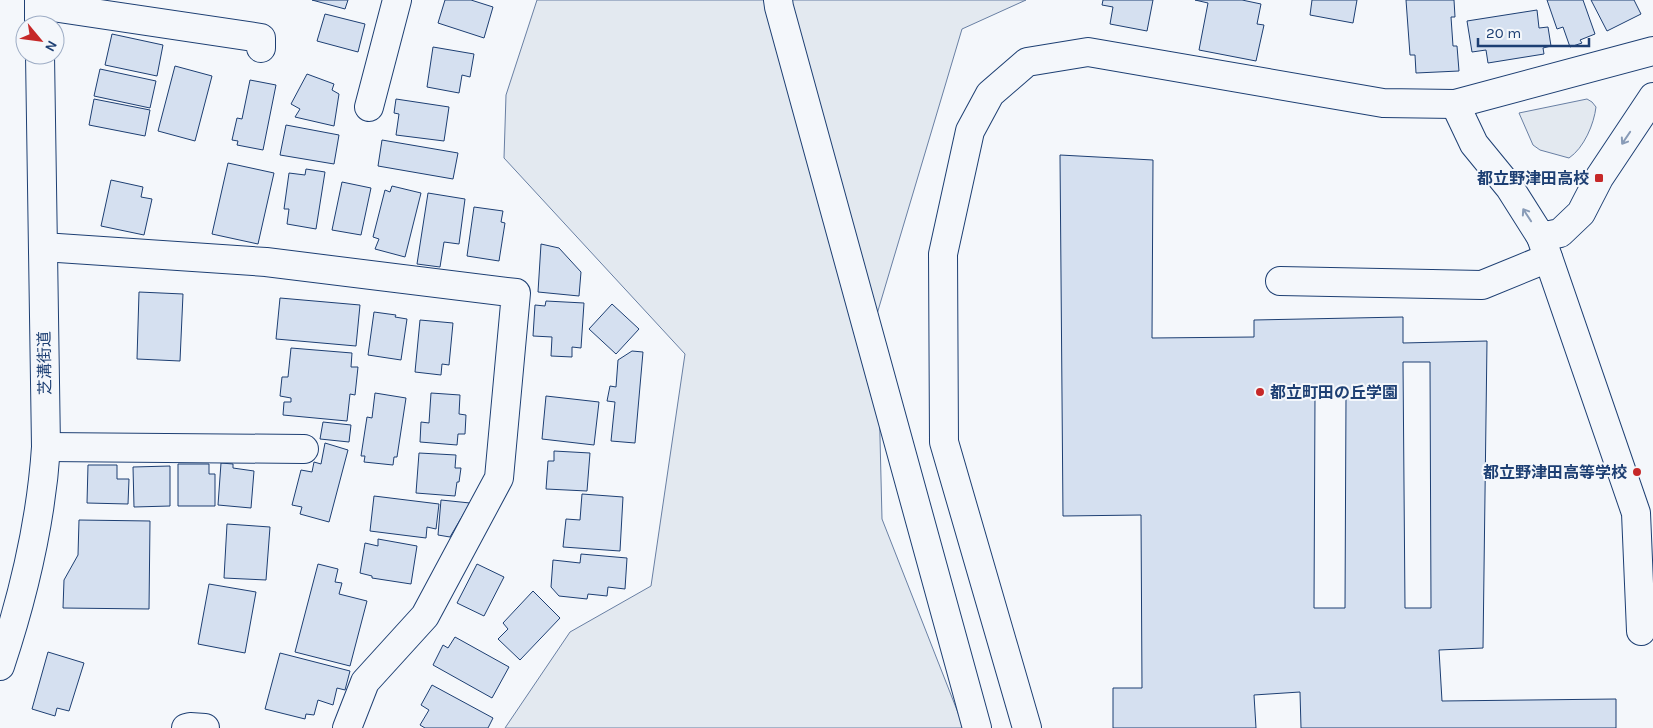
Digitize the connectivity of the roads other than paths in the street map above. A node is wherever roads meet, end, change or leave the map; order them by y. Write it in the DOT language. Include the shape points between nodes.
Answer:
graph roads {
  1 [pos="397,0"];
  2 [pos="778,0"];
  3 [pos="39,10"];
  4 [pos="261,48"];
  5 [pos="1653,52"];
  6 [pos="40,65"];
  7 [pos="1653,97"];
  8 [pos="1455,104"];
  9 [pos="370,107"];
  10 [pos="43,247"];
  11 [pos="1544,248"];
  12 [pos="1280,281"];
  13 [pos="46,447"];
  14 [pos="304,448"];
  15 [pos="1641,631"];
  16 [pos="0,666"];
  17 [pos="186,728"];
  18 [pos="205,728"];
  19 [pos="346,728"];
  20 [pos="977,728"];
  21 [pos="1027,728"];
  1 -- 9 [label="street"];
  2 -- 20 [label="street"];
  3 -- 4 [label="street" via="261,38"];
  5 -- 8 [label="street"];
  6 -- 10 [label="street, 芝溝街道"];
  7 -- 11 [label="street, one-way" via="1599,178 1581,213"];
  11 -- 8 [label="street, one-way" via="1510,188 1474,144"];
  8 -- 21 [label="street" via="1383,102 1088,52 1027,62 990,94 970,131 943,254 944,442"];
  10 -- 13 [label="street, 芝溝街道"];
  10 -- 19 [label="street" via="266,262 516,293 499,478 424,616 365,682"];
  11 -- 12 [label="street" via="1482,285"];
  11 -- 15 [label="street" via="1636,513"];
  13 -- 14 [label="street"];
  13 -- 16 [label="street, 芝溝街道" via="34,545"];
  17 -- 18 [label="street"];
}
